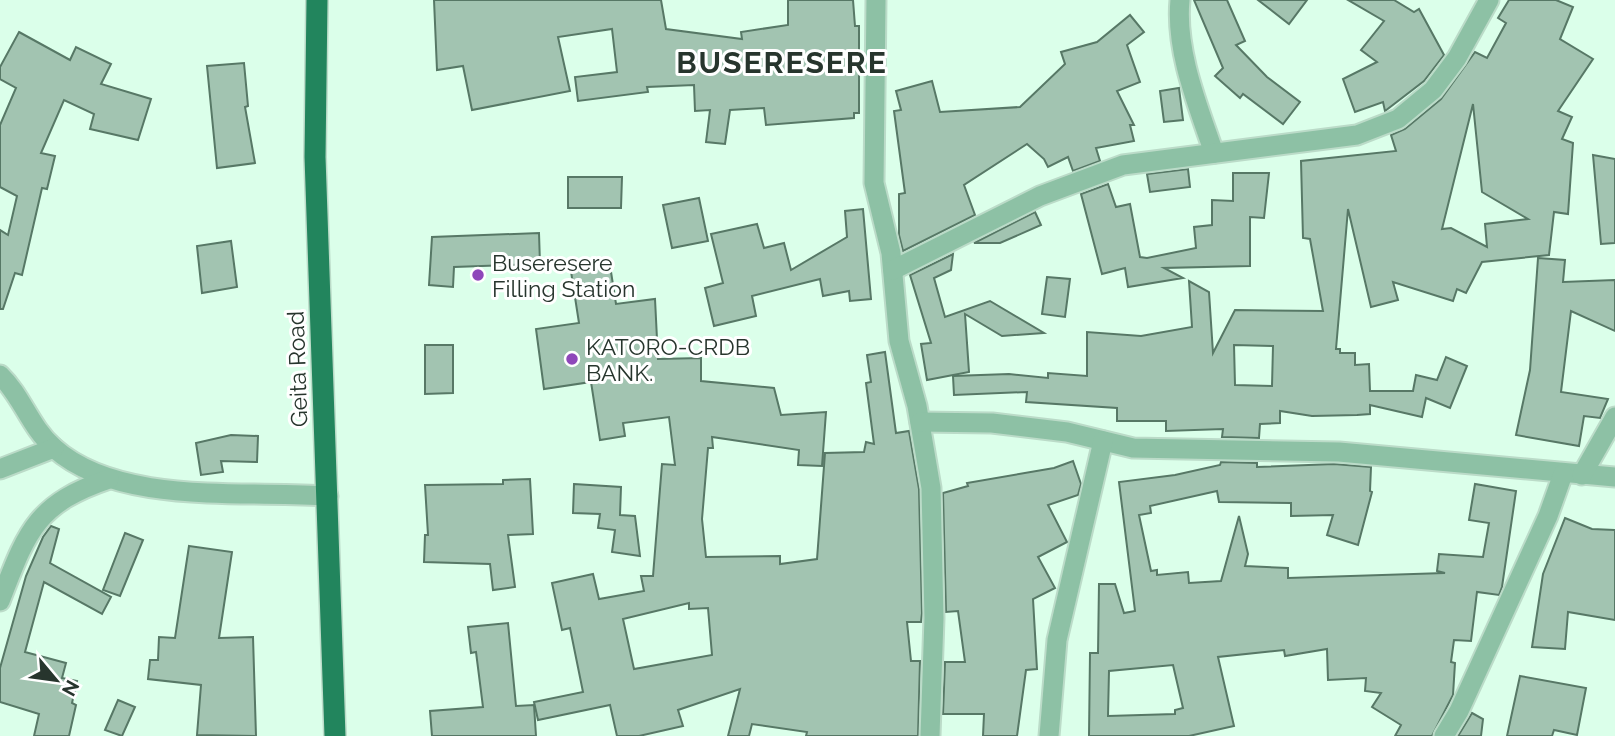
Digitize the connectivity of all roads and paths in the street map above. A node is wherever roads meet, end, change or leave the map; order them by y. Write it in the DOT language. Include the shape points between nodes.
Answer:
graph roads {
  1 [pos="317,0"];
  2 [pos="876,0"];
  3 [pos="1180,0"];
  4 [pos="1489,0"];
  5 [pos="1214,153"];
  6 [pos="893,270"];
  7 [pos="0,375"];
  8 [pos="1615,417"];
  9 [pos="920,422"];
  10 [pos="1103,441"];
  11 [pos="54,449"];
  12 [pos="0,469"];
  13 [pos="1572,474"];
  14 [pos="1615,477"];
  15 [pos="109,479"];
  16 [pos="328,496"];
  17 [pos="0,601"];
  18 [pos="335,736"];
  19 [pos="930,736"];
  20 [pos="1049,736"];
  21 [pos="1444,736"];
  1 -- 16 [label="highway, Geita Road" via="315,157"];
  2 -- 6 [label="street" via="874,183"];
  3 -- 5 [label="street" via="1178,15 1190,78"];
  4 -- 5 [label="street" via="1433,90 1398,119 1357,135"];
  5 -- 6 [label="street" via="1123,165 1040,196"];
  6 -- 9 [label="street" via="899,341"];
  7 -- 11 [label="street"];
  8 -- 13 [label="street"];
  9 -- 10 [label="street" via="992,423"];
  9 -- 19 [label="street" via="931,488 934,618"];
  10 -- 13 [label="street" via="1157,450 1339,452"];
  10 -- 20 [label="street" via="1057,640"];
  11 -- 12 [label="street"];
  11 -- 15 [label="street"];
  13 -- 14 [label="street"];
  13 -- 21 [label="street"];
  15 -- 16 [label="street" via="143,488"];
  15 -- 17 [label="street" via="54,503 17,558"];
  16 -- 18 [label="highway, Geita Road"];
}
